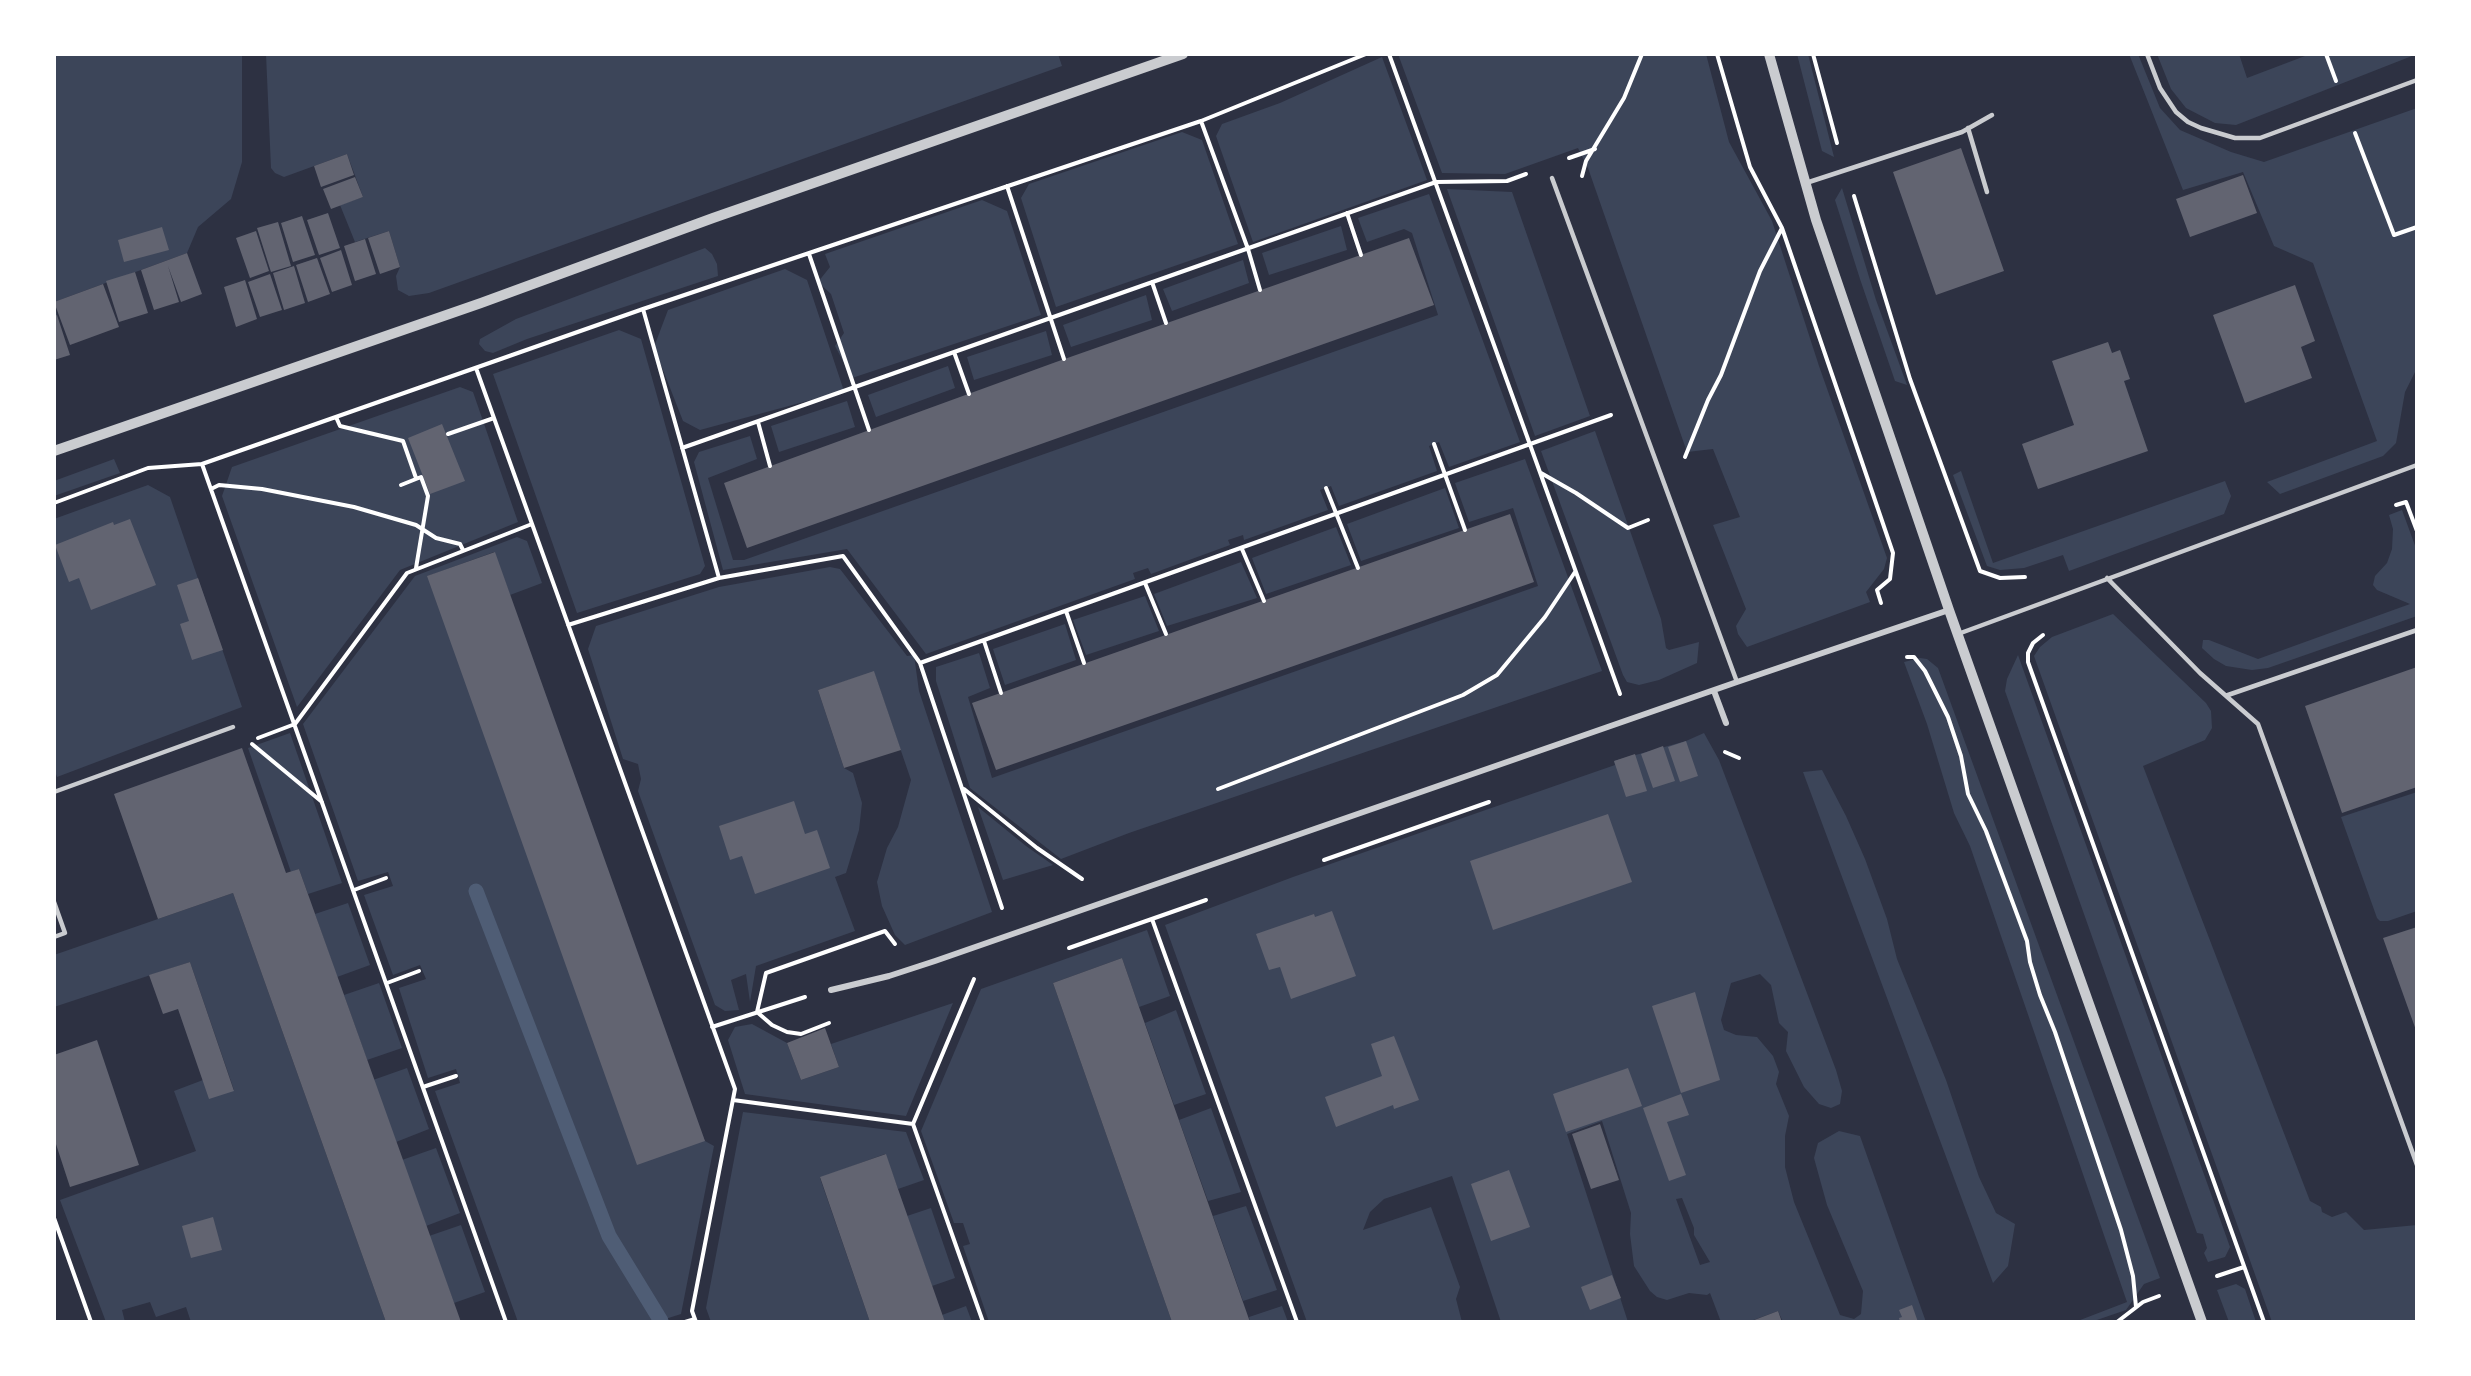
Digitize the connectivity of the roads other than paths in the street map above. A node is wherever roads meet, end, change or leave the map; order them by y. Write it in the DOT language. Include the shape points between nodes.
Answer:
graph roads {
  1 [pos="1183,54"];
  2 [pos="1769,54"];
  3 [pos="2147,54"];
  4 [pos="2417,80"];
  5 [pos="1992,115"];
  6 [pos="1968,128"];
  7 [pos="1552,178"];
  8 [pos="1805,183"];
  9 [pos="1987,192"];
  10 [pos="54,451"];
  11 [pos="2417,465"];
  12 [pos="2107,578"];
  13 [pos="1949,610"];
  14 [pos="2417,630"];
  15 [pos="1958,634"];
  16 [pos="1737,682"];
  17 [pos="1714,691"];
  18 [pos="2228,695"];
  19 [pos="1726,723"];
  20 [pos="233,727"];
  21 [pos="54,792"];
  22 [pos="54,902"];
  23 [pos="54,937"];
  24 [pos="831,990"];
  25 [pos="2417,1165"];
  26 [pos="2202,1322"];
  1 -- 10 [label="street"];
  2 -- 8 [label="street"];
  3 -- 4 [label="lane" via="2176,112 2188,122 2235,138 2260,138"];
  5 -- 6 [label="lane"];
  6 -- 8 [label="lane"];
  6 -- 9 [label="lane"];
  7 -- 16 [label="lane"];
  8 -- 13 [label="street"];
  11 -- 12 [label="lane"];
  12 -- 15 [label="lane"];
  12 -- 18 [label="lane" via="2200,673"];
  13 -- 15 [label="street"];
  13 -- 16 [label="street"];
  14 -- 18 [label="lane"];
  15 -- 26 [label="street"];
  16 -- 17 [label="street"];
  17 -- 19 [label="street"];
  17 -- 24 [label="street" via="889,976"];
  18 -- 25 [label="lane" via="2258,723"];
  20 -- 21 [label="lane"];
  22 -- 23 [label="lane" via="65,933"];
}
